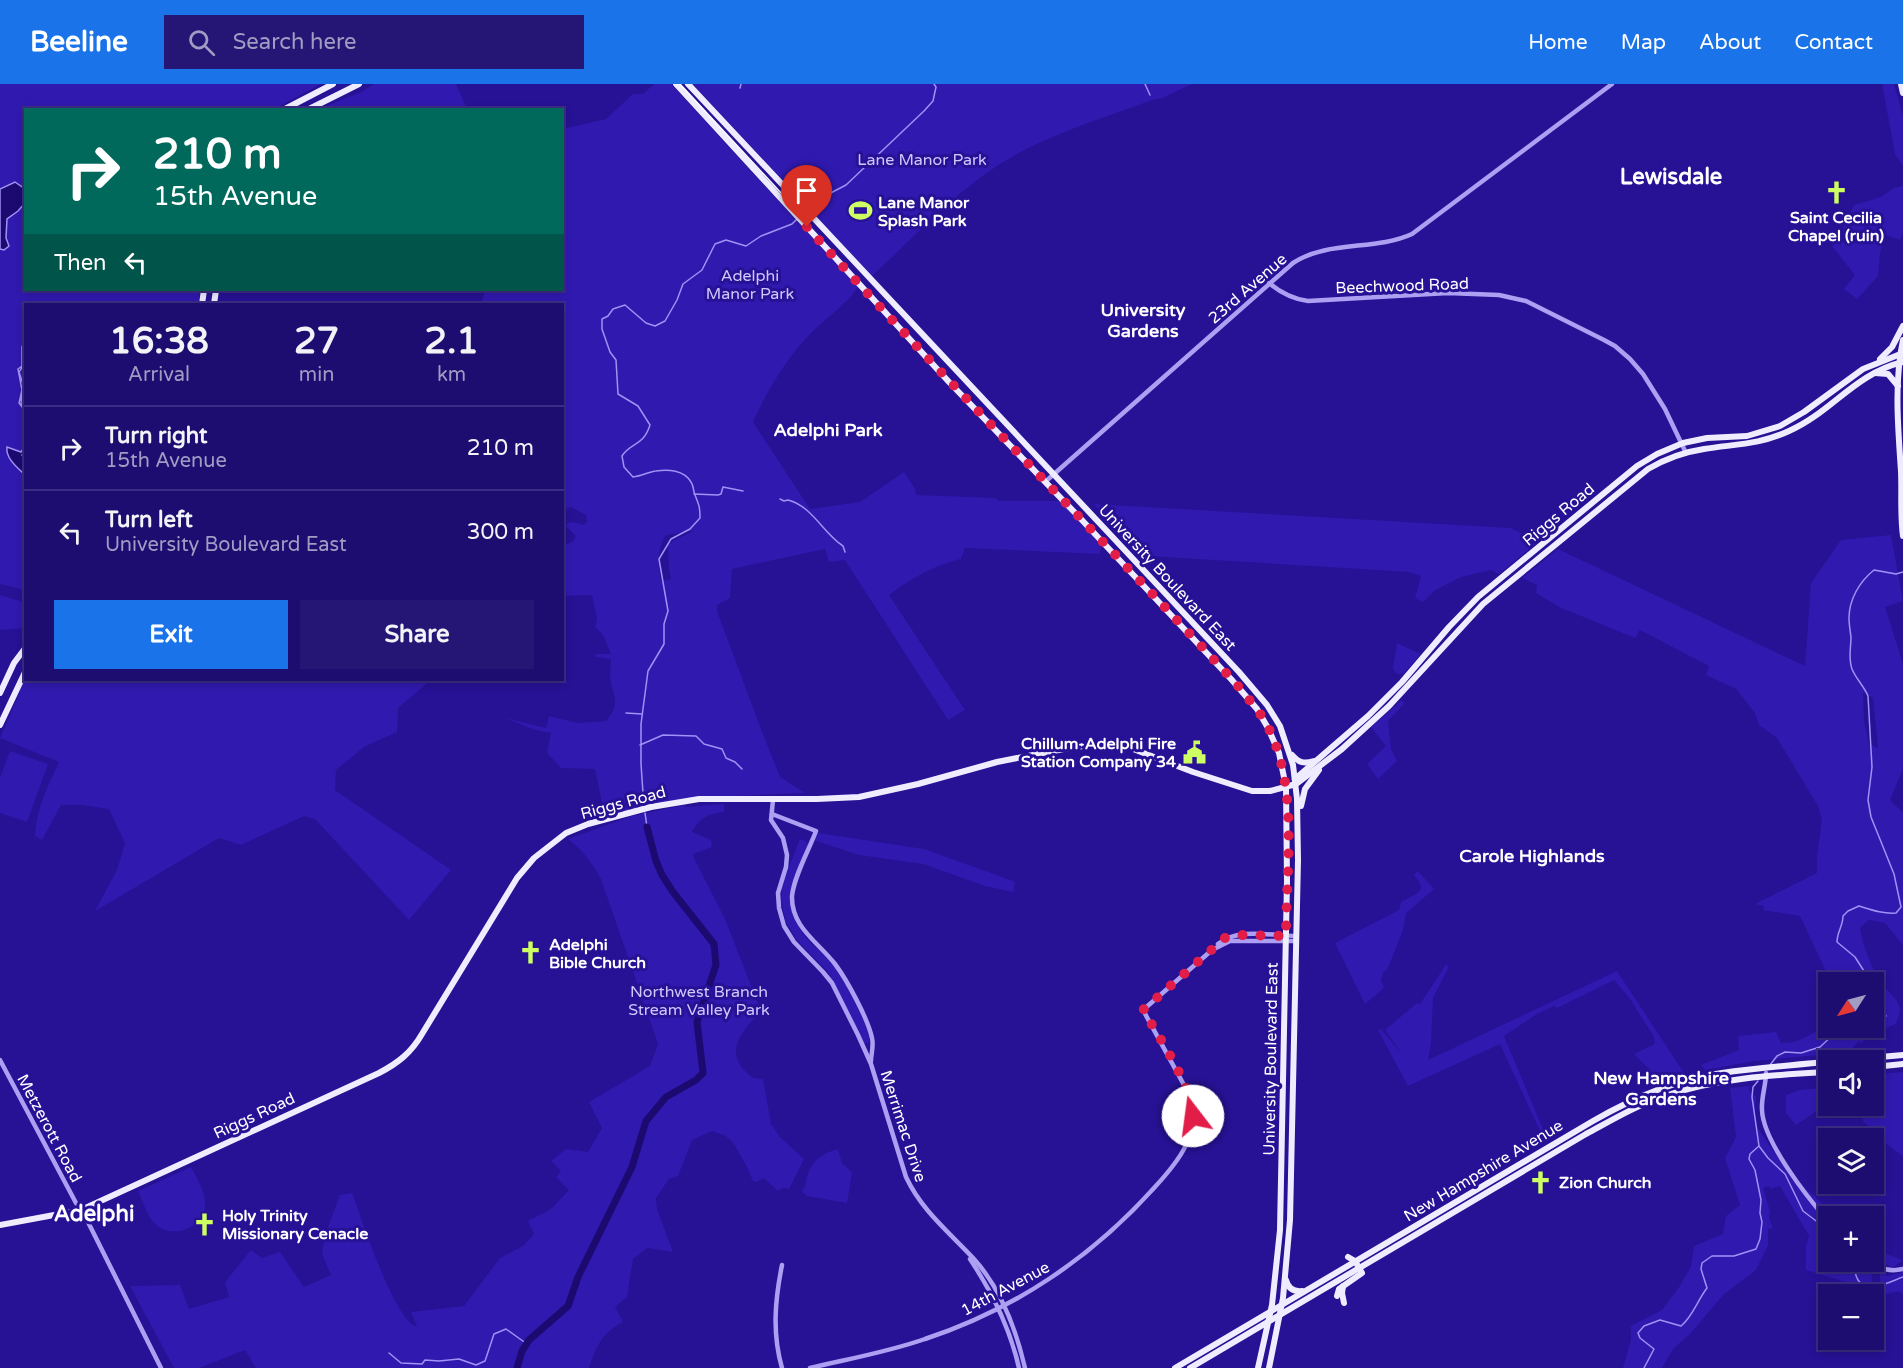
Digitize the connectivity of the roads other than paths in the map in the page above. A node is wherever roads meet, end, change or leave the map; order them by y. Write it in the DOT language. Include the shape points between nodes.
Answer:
graph roads {
  1 [pos="333,84"];
  2 [pos="359,84"];
  3 [pos="676,84"];
  4 [pos="688,84"];
  5 [pos="1612,84"];
  6 [pos="1900,84"];
  7 [pos="1903,93"];
  8 [pos="287,108"];
  9 [pos="311,108"];
  10 [pos="1269,283"];
  11 [pos="1903,326"];
  12 [pos="1903,340"];
  13 [pos="1902,354"];
  14 [pos="1901,362"];
  15 [pos="1869,366"];
  16 [pos="1866,376"];
  17 [pos="1898,387"];
  18 [pos="1683,443"];
  19 [pos="1686,453"];
  20 [pos="1903,456"];
  21 [pos="1901,471"];
  22 [pos="1054,475"];
  23 [pos="1045,482"];
  24 [pos="1903,536"];
  25 [pos="24,650"];
  26 [pos="24,674"];
  27 [pos="0,693"];
  28 [pos="0,725"];
  29 [pos="1288,747"];
  30 [pos="1318,760"];
  31 [pos="1326,761"];
  32 [pos="1296,781"];
  33 [pos="1286,787"];
  34 [pos="772,800"];
  35 [pos="771,813"];
  36 [pos="1298,821"];
  37 [pos="1296,938"];
  38 [pos="1286,939"];
  39 [pos="1903,1055"];
  40 [pos="1884,1057"];
  41 [pos="0,1060"];
  42 [pos="871,1064"];
  43 [pos="1818,1064"];
  44 [pos="1903,1064"];
  45 [pos="1884,1066"];
  46 [pos="1818,1072"];
  47 [pos="1767,1074"];
  48 [pos="1504,1173"];
  49 [pos="1470,1204"];
  50 [pos="1818,1208"];
  51 [pos="81,1210"];
  52 [pos="0,1225"];
  53 [pos="1352,1263"];
  54 [pos="782,1265"];
  55 [pos="1884,1269"];
  56 [pos="1903,1269"];
  57 [pos="1357,1270"];
  58 [pos="1286,1279"];
  59 [pos="1344,1286"];
  60 [pos="1306,1291"];
  61 [pos="1337,1296"];
  62 [pos="1344,1303"];
  63 [pos="1282,1305"];
  64 [pos="1001,1307"];
  65 [pos="1271,1312"];
  66 [pos="1280,1315"];
  67 [pos="1269,1321"];
  68 [pos="161,1368"];
  69 [pos="782,1368"];
  70 [pos="810,1368"];
  71 [pos="1019,1368"];
  72 [pos="1025,1368"];
  73 [pos="1176,1368"];
  74 [pos="1190,1368"];
  75 [pos="1258,1368"];
  76 [pos="1269,1368"];
  1 -- 8 [label="main road"];
  2 -- 9 [label="main road"];
  3 -- 23 [label="main road, University Boulevard East"];
  4 -- 22 [label="main road, University Boulevard East"];
  5 -- 10 [label="street, 23rd Avenue" via="1412,234 1313,254 1293,263"];
  6 -- 7 [label="main road"];
  10 -- 18 [label="street, Beechwood Road" via="1287,296 1308,301 1448,292 1526,301 1609,343 1630,359 1652,388"];
  10 -- 22 [label="street, 23rd Avenue"];
  11 -- 15 [label="main road" via="1887,353"];
  12 -- 13 [label="main road"];
  13 -- 14 [label="main road"];
  13 -- 15 [label="main road, Riggs Road"];
  14 -- 16 [label="main road, Riggs Road"];
  14 -- 17 [label="main road"];
  15 -- 18 [label="main road, Riggs Road" via="1780,426 1747,436"];
  16 -- 17 [label="main road" via="1881,372 1893,378"];
  16 -- 19 [label="main road, Riggs Road" via="1788,432 1752,444"];
  17 -- 21 [label="main road"];
  18 -- 19 [label="street, Beechwood Road"];
  18 -- 30 [label="main road, Riggs Road" via="1636,466 1488,589 1385,699"];
  19 -- 31 [label="main road, Riggs Road" via="1643,473 1476,610 1389,706"];
  20 -- 21 [label="main road"];
  21 -- 24 [label="main road"];
  22 -- 23 [label="street, 23rd Avenue"];
  22 -- 29 [label="main road, University Boulevard East" via="1256,691 1277,721"];
  23 -- 33 [label="main road, University Boulevard East" via="1257,709 1275,743"];
  25 -- 27 [label="main road"];
  26 -- 28 [label="main road"];
  29 -- 30 [label="main road" via="1300,762"];
  29 -- 32 [label="main road, University Boulevard East"];
  30 -- 32 [label="main road, Riggs Road"];
  31 -- 32 [label="main road, Riggs Road"];
  31 -- 36 [label="main road" via="1305,789"];
  32 -- 33 [label="main road, Riggs Road"];
  32 -- 36 [label="main road, University Boulevard East"];
  33 -- 34 [label="main road, Riggs Road" via="1264,792 1240,788 1134,749 1106,744 1024,756 859,797"];
  33 -- 38 [label="main road, University Boulevard East"];
  34 -- 35 [label="street"];
  34 -- 51 [label="main road, Riggs Road" via="699,799 651,807 574,829 527,865 415,1046 401,1060"];
  35 -- 42 [label="street, Merrimac Drive" via="788,855 778,893 784,926 832,983"];
  35 -- 42 [label="street, Merrimac Drive" via="816,831 793,890 796,919 836,967 856,1003 872,1037"];
  36 -- 37 [label="main road, University Boulevard East"];
  37 -- 38 [label="street"];
  37 -- 58 [label="main road, University Boulevard East"];
  38 -- 64 [label="street, 14th Avenue" via="1232,935 1143,1010 1190,1096 1193,1116 1187,1146 1113,1231 1060,1272"];
  38 -- 65 [label="main road, University Boulevard East" via="1281,1218"];
  39 -- 40 [label="main road"];
  41 -- 51 [label="street, Metzerott Road"];
  42 -- 64 [label="street, Merrimac Drive" via="910,1186 923,1207 975,1260"];
  43 -- 47 [label="main road, New Hampshire Avenue"];
  44 -- 45 [label="main road"];
  46 -- 47 [label="main road, New Hampshire Avenue"];
  47 -- 48 [label="main road, New Hampshire Avenue" via="1751,1070 1721,1073 1632,1100"];
  47 -- 49 [label="main road, New Hampshire Avenue" via="1692,1088 1630,1110"];
  47 -- 50 [label="street" via="1762,1111 1770,1139"];
  48 -- 49 [label="main road" via="1502,1181 1480,1193"];
  48 -- 53 [label="main road, New Hampshire Avenue"];
  49 -- 57 [label="main road, New Hampshire Avenue"];
  51 -- 52 [label="main road, Riggs Road"];
  51 -- 68 [label="street, Metzerott Road"];
  53 -- 57 [label="main road"];
  53 -- 60 [label="main road, New Hampshire Avenue"];
  54 -- 69 [label="street" via="775,1316 776,1346"];
  55 -- 56 [label="street"];
  57 -- 59 [label="main road" via="1362,1273"];
  57 -- 66 [label="main road, New Hampshire Avenue"];
  58 -- 60 [label="main road" via="1294,1290"];
  58 -- 63 [label="main road, University Boulevard East"];
  59 -- 61 [label="main road" via="1338,1289"];
  59 -- 62 [label="main road"];
  60 -- 63 [label="main road, New Hampshire Avenue"];
  63 -- 65 [label="main road, New Hampshire Avenue"];
  63 -- 66 [label="main road, University Boulevard East"];
  64 -- 70 [label="street, 14th Avenue" via="925,1339"];
  64 -- 71 [label="street, Merrimac Drive"];
  64 -- 72 [label="street, Merrimac Drive" via="1020,1347"];
  65 -- 67 [label="main road, University Boulevard East"];
  65 -- 73 [label="main road, New Hampshire Avenue"];
  66 -- 67 [label="main road, New Hampshire Avenue"];
  66 -- 76 [label="main road, University Boulevard East"];
  67 -- 74 [label="main road, New Hampshire Avenue"];
  67 -- 75 [label="main road, University Boulevard East"];
}
